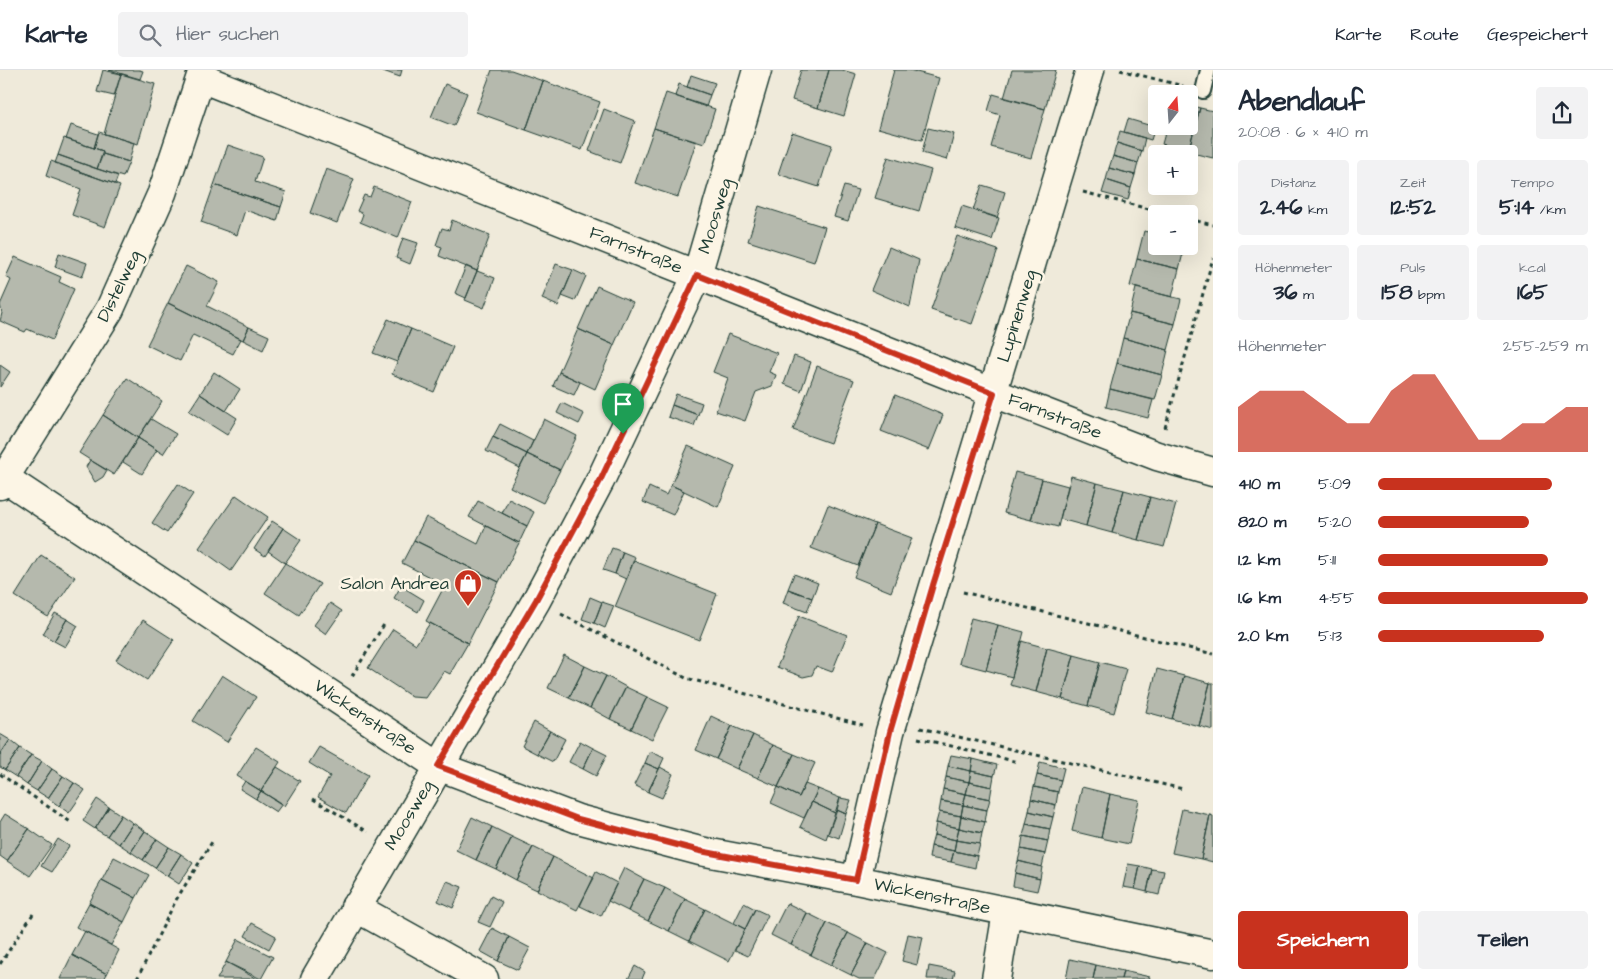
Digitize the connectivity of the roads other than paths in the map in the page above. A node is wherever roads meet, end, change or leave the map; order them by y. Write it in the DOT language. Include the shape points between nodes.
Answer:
graph roads {
  1 [pos="757,70"];
  2 [pos="1090,70"];
  3 [pos="1208,70"];
  4 [pos="202,74"];
  5 [pos="1203,91"];
  6 [pos="697,275"];
  7 [pos="994,393"];
  8 [pos="1213,472"];
  9 [pos="1,479"];
  10 [pos="438,766"];
  11 [pos="856,880"];
  12 [pos="355,907"];
  13 [pos="1007,912"];
  14 [pos="1213,954"];
  15 [pos="314,979"];
  16 [pos="484,979"];
  17 [pos="996,979"];
  1 -- 6 [label="street, Moosweg"];
  2 -- 7 [label="street, Lupinenweg"];
  3 -- 5 [label="lane"];
  4 -- 6 [label="street, Farnstraße"];
  4 -- 9 [label="street, Distelweg" via="162,193 110,309"];
  6 -- 7 [label="street, Farnstraße"];
  6 -- 10 [label="street, Moosweg" via="600,481 536,600"];
  7 -- 8 [label="street, Farnstraße" via="1157,456"];
  7 -- 11 [label="street, Lupinenweg" via="891,727"];
  9 -- 10 [label="street, Wickenstraße"];
  10 -- 11 [label="street, Wickenstraße" via="578,819 700,851"];
  10 -- 12 [label="street, Moosweg"];
  11 -- 13 [label="street, Wickenstraße"];
  12 -- 15 [label="street, Moosweg"];
  12 -- 16 [label="street"];
  13 -- 14 [label="street, Wickenstraße"];
  13 -- 17 [label="street"];
}
